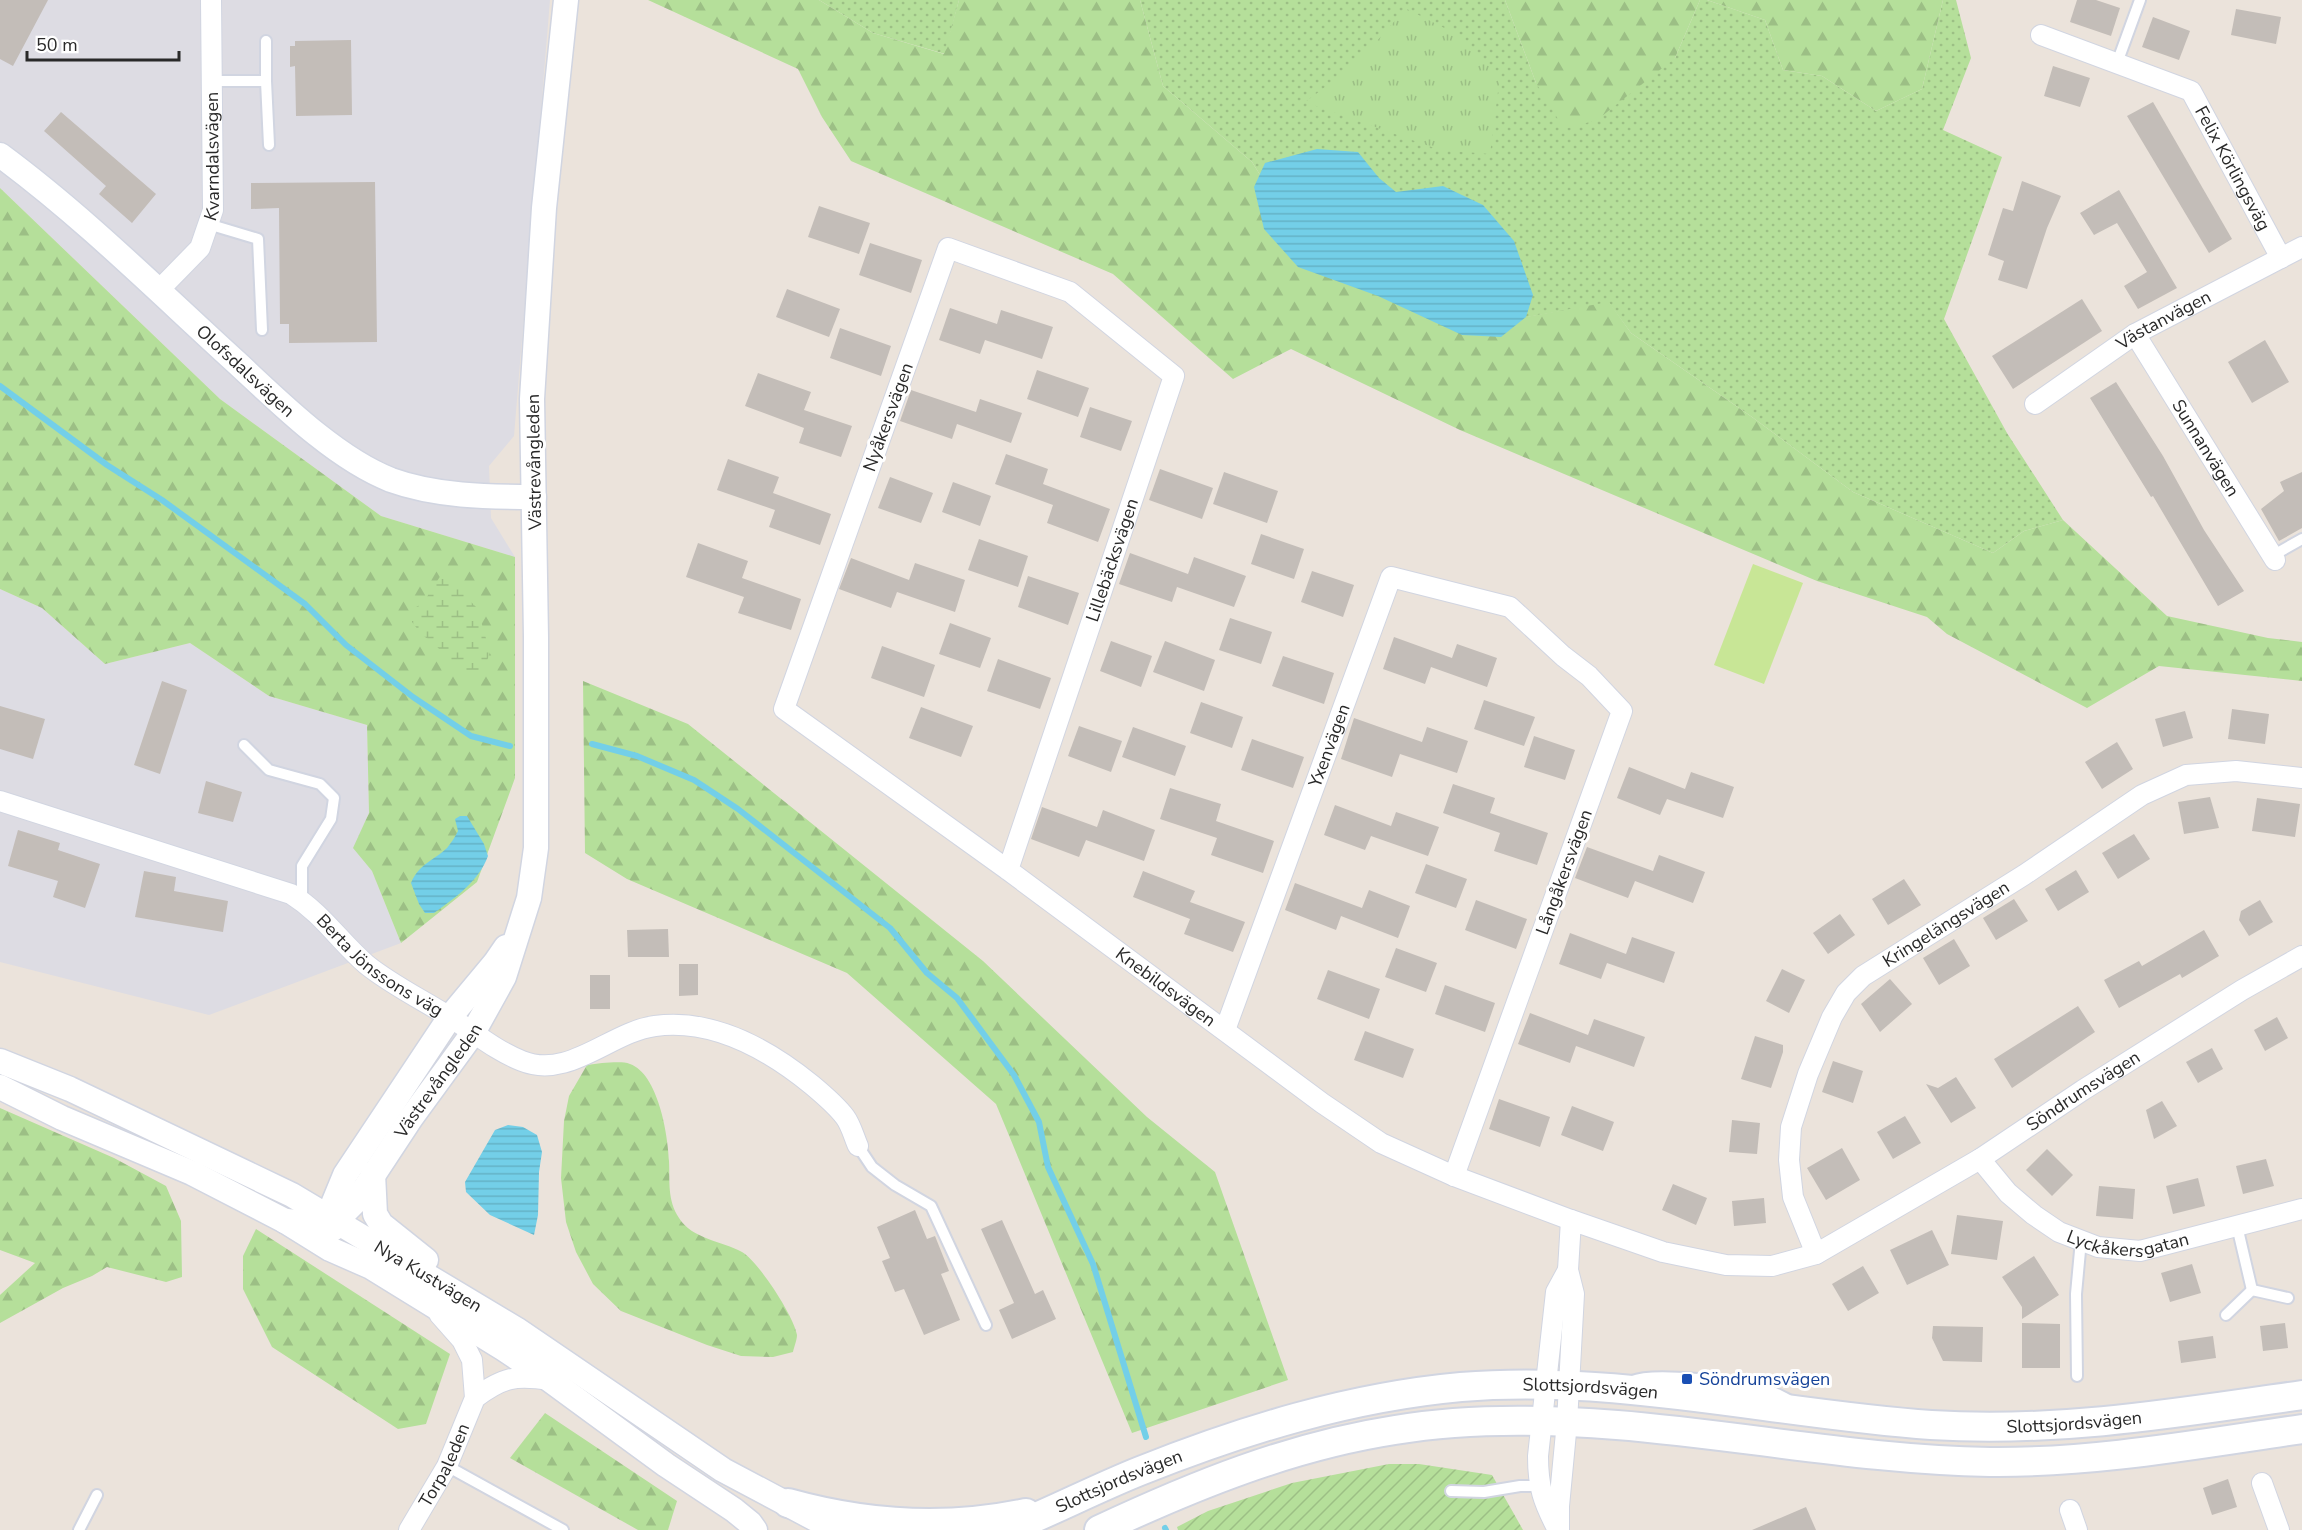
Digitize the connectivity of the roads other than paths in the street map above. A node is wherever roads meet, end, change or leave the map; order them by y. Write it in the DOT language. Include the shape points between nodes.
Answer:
graph roads {
  1 [pos="211,0"];
  2 [pos="566,0"];
  3 [pos="2140,0"];
  4 [pos="2041,35"];
  5 [pos="266,41"];
  6 [pos="2117,63"];
  7 [pos="212,81"];
  8 [pos="266,81"];
  9 [pos="269,145"];
  10 [pos="0,155"];
  11 [pos="208,224"];
  12 [pos="2302,247"];
  13 [pos="2281,258"];
  14 [pos="158,291"];
  15 [pos="1070,292"];
  16 [pos="262,330"];
  17 [pos="2135,334"];
  18 [pos="2035,404"];
  19 [pos="534,497"];
  20 [pos="2302,539"];
  21 [pos="2274,558"];
  22 [pos="1510,608"];
  23 [pos="784,709"];
  24 [pos="244,745"];
  25 [pos="2302,778"];
  26 [pos="0,801"];
  27 [pos="1008,870"];
  28 [pos="302,901"];
  29 [pos="520,925"];
  30 [pos="2302,956"];
  31 [pos="450,1017"];
  32 [pos="1225,1030"];
  33 [pos="473,1033"];
  34 [pos="0,1061"];
  35 [pos="0,1087"];
  36 [pos="858,1146"];
  37 [pos="1980,1159"];
  38 [pos="374,1174"];
  39 [pos="345,1175"];
  40 [pos="1454,1176"];
  41 [pos="292,1195"];
  42 [pos="2302,1209"];
  43 [pos="331,1219"];
  44 [pos="1571,1220"];
  45 [pos="285,1221"];
  46 [pos="2237,1226"];
  47 [pos="2081,1240"];
  48 [pos="1816,1254"];
  49 [pos="371,1267"];
  50 [pos="2252,1290"];
  51 [pos="452,1291"];
  52 [pos="2288,1298"];
  53 [pos="427,1301"];
  54 [pos="2226,1315"];
  55 [pos="986,1325"];
  56 [pos="2077,1376"];
  57 [pos="550,1380"];
  58 [pos="1557,1384"];
  59 [pos="2302,1395"];
  60 [pos="475,1398"];
  61 [pos="1554,1422"];
  62 [pos="2302,1429"];
  63 [pos="447,1466"];
  64 [pos="2262,1483"];
  65 [pos="1540,1486"];
  66 [pos="1451,1491"];
  67 [pos="97,1495"];
  68 [pos="789,1503"];
  69 [pos="1060,1505"];
  70 [pos="2070,1510"];
  71 [pos="79,1530"];
  72 [pos="409,1530"];
  73 [pos="563,1530"];
  74 [pos="755,1530"];
  75 [pos="836,1530"];
  76 [pos="1006,1530"];
  77 [pos="1099,1530"];
  78 [pos="1558,1530"];
  79 [pos="2077,1530"];
  80 [pos="2279,1530"];
  1 -- 7 [label="street, Kvarndalsvägen"];
  2 -- 19 [label="street, Västrevångleden" via="536,328 532,399"];
  3 -- 6 [label="lane"];
  4 -- 6 [label="street, Felix Körlingsväg"];
  5 -- 8 [label="lane"];
  6 -- 13 [label="street, Felix Körlingsväg" via="2191,91"];
  7 -- 8 [label="lane"];
  7 -- 11 [label="street, Kvarndalsvägen" via="213,210"];
  8 -- 9 [label="lane"];
  10 -- 14 [label="street, Olofsdalsvägen" via="72,213"];
  11 -- 14 [label="street, Kvarndalsvägen" via="200,248"];
  11 -- 16 [label="lane" via="258,240"];
  12 -- 13 [label="street, Västanvägen"];
  13 -- 17 [label="street, Västanvägen"];
  14 -- 19 [label="street, Olofsdalsvägen" via="302,423 364,467 391,480 429,490"];
  15 -- 23 [label="street, Nyåkersvägen" via="948,248"];
  15 -- 27 [label="street, Lillebäcksvägen" via="1174,376"];
  17 -- 18 [label="street, Västanvägen"];
  17 -- 21 [label="street, Sunnanvägen"];
  19 -- 29 [label="street, Västrevångleden" via="536,848 529,898"];
  20 -- 21 [label="lane"];
  22 -- 32 [label="street, Yxenvägen" via="1391,577"];
  22 -- 40 [label="street, Långåkersvägen" via="1589,676 1622,711"];
  23 -- 27 [label="street, Knebildsvägen"];
  24 -- 28 [label="lane" via="269,770 320,784 334,798 331,819 302,866"];
  25 -- 48 [label="street, Kringelängsvägen" via="2236,771 2186,775 2142,795 1863,976 1846,993 1832,1017 1791,1127 1793,1197"];
  26 -- 28 [label="street, Berta Jönssons väg" via="268,885"];
  27 -- 32 [label="street, Knebildsvägen"];
  28 -- 31 [label="street, Berta Jönssons väg" via="368,965"];
  29 -- 31 [label="street, Västrevångleden" via="495,963"];
  29 -- 33 [label="street, Västrevångleden" via="504,977"];
  30 -- 37 [label="street, Söndrumsvägen" via="2082,1090"];
  31 -- 33 [label="street, Berta Jönssons väg"];
  31 -- 39 [label="street, Västrevångleden"];
  32 -- 40 [label="street, Knebildsvägen" via="1381,1143"];
  33 -- 36 [label="street, Berta Jönssons väg" via="507,1055 541,1064 577,1058 654,1026 684,1026 730,1035 784,1063 826,1097 846,1118"];
  33 -- 38 [label="street, Västrevångleden"];
  34 -- 41 [label="street, Nya Kustvägen" via="70,1089"];
  35 -- 45 [label="street, Nya Kustvägen" via="192,1173"];
  36 -- 55 [label="lane" via="872,1167 932,1206"];
  37 -- 47 [label="street, Lyckåkersgatan" via="2008,1193 2034,1215 2059,1232"];
  37 -- 48 [label="street, Söndrumsvägen"];
  38 -- 43 [label="street, Västrevångleden" via="357,1200"];
  38 -- 51 [label="street" via="375,1214 381,1224 442,1273"];
  39 -- 41 [label="street" via="328,1186"];
  39 -- 43 [label="street, Västrevångleden" via="333,1202"];
  40 -- 44 [label="street, Knebildsvägen"];
  41 -- 43 [label="street, Nya Kustvägen"];
  42 -- 46 [label="street, Lyckåkersgatan"];
  43 -- 45 [label="street" via="315,1223"];
  43 -- 49 [label="street" via="340,1244"];
  43 -- 51 [label="street, Nya Kustvägen"];
  44 -- 48 [label="street, Söndrumsvägen" via="1663,1252 1726,1265 1772,1266"];
  44 -- 58 [label="street" via="1568,1270 1556,1292"];
  45 -- 49 [label="street, Nya Kustvägen" via="330,1249"];
  46 -- 47 [label="street, Lyckåkersgatan" via="2140,1251 2098,1247"];
  46 -- 50 [label="lane"];
  47 -- 56 [label="lane" via="2076,1294"];
  49 -- 53 [label="street, Nya Kustvägen"];
  50 -- 52 [label="lane"];
  50 -- 54 [label="lane"];
  51 -- 68 [label="street, Nya Kustvägen" via="516,1329 723,1470"];
  53 -- 57 [label="street, Nya Kustvägen"];
  53 -- 60 [label="street, Torpaleden" via="462,1340 472,1360"];
  57 -- 60 [label="street" via="510,1378 495,1383"];
  57 -- 74 [label="street, Nya Kustvägen" via="734,1510"];
  58 -- 59 [label="main road, Slottsjordsvägen" via="1615,1387 1936,1425 2062,1426"];
  58 -- 61 [label="street"];
  58 -- 69 [label="main road, Slottsjordsvägen" via="1414,1392 1314,1412 1141,1470"];
  60 -- 63 [label="street, Torpaleden"];
  61 -- 62 [label="main road, Slottsjordsvägen" via="1989,1462 2119,1455"];
  61 -- 65 [label="street" via="1538,1456"];
  61 -- 77 [label="main road, Slottsjordsvägen" via="1430,1426 1347,1439 1239,1470"];
  61 -- 78 [label="street"];
  63 -- 72 [label="street, Torpaleden"];
  63 -- 73 [label="lane"];
  64 -- 80 [label="street"];
  65 -- 66 [label="lane"];
  65 -- 78 [label="street" via="1544,1504"];
  67 -- 71 [label="lane"];
  68 -- 69 [label="main road" via="852,1519 912,1524 974,1522"];
  68 -- 75 [label="street, Nya Kustvägen"];
  69 -- 76 [label="main road, Slottsjordsvägen"];
  70 -- 79 [label="street"];
}
